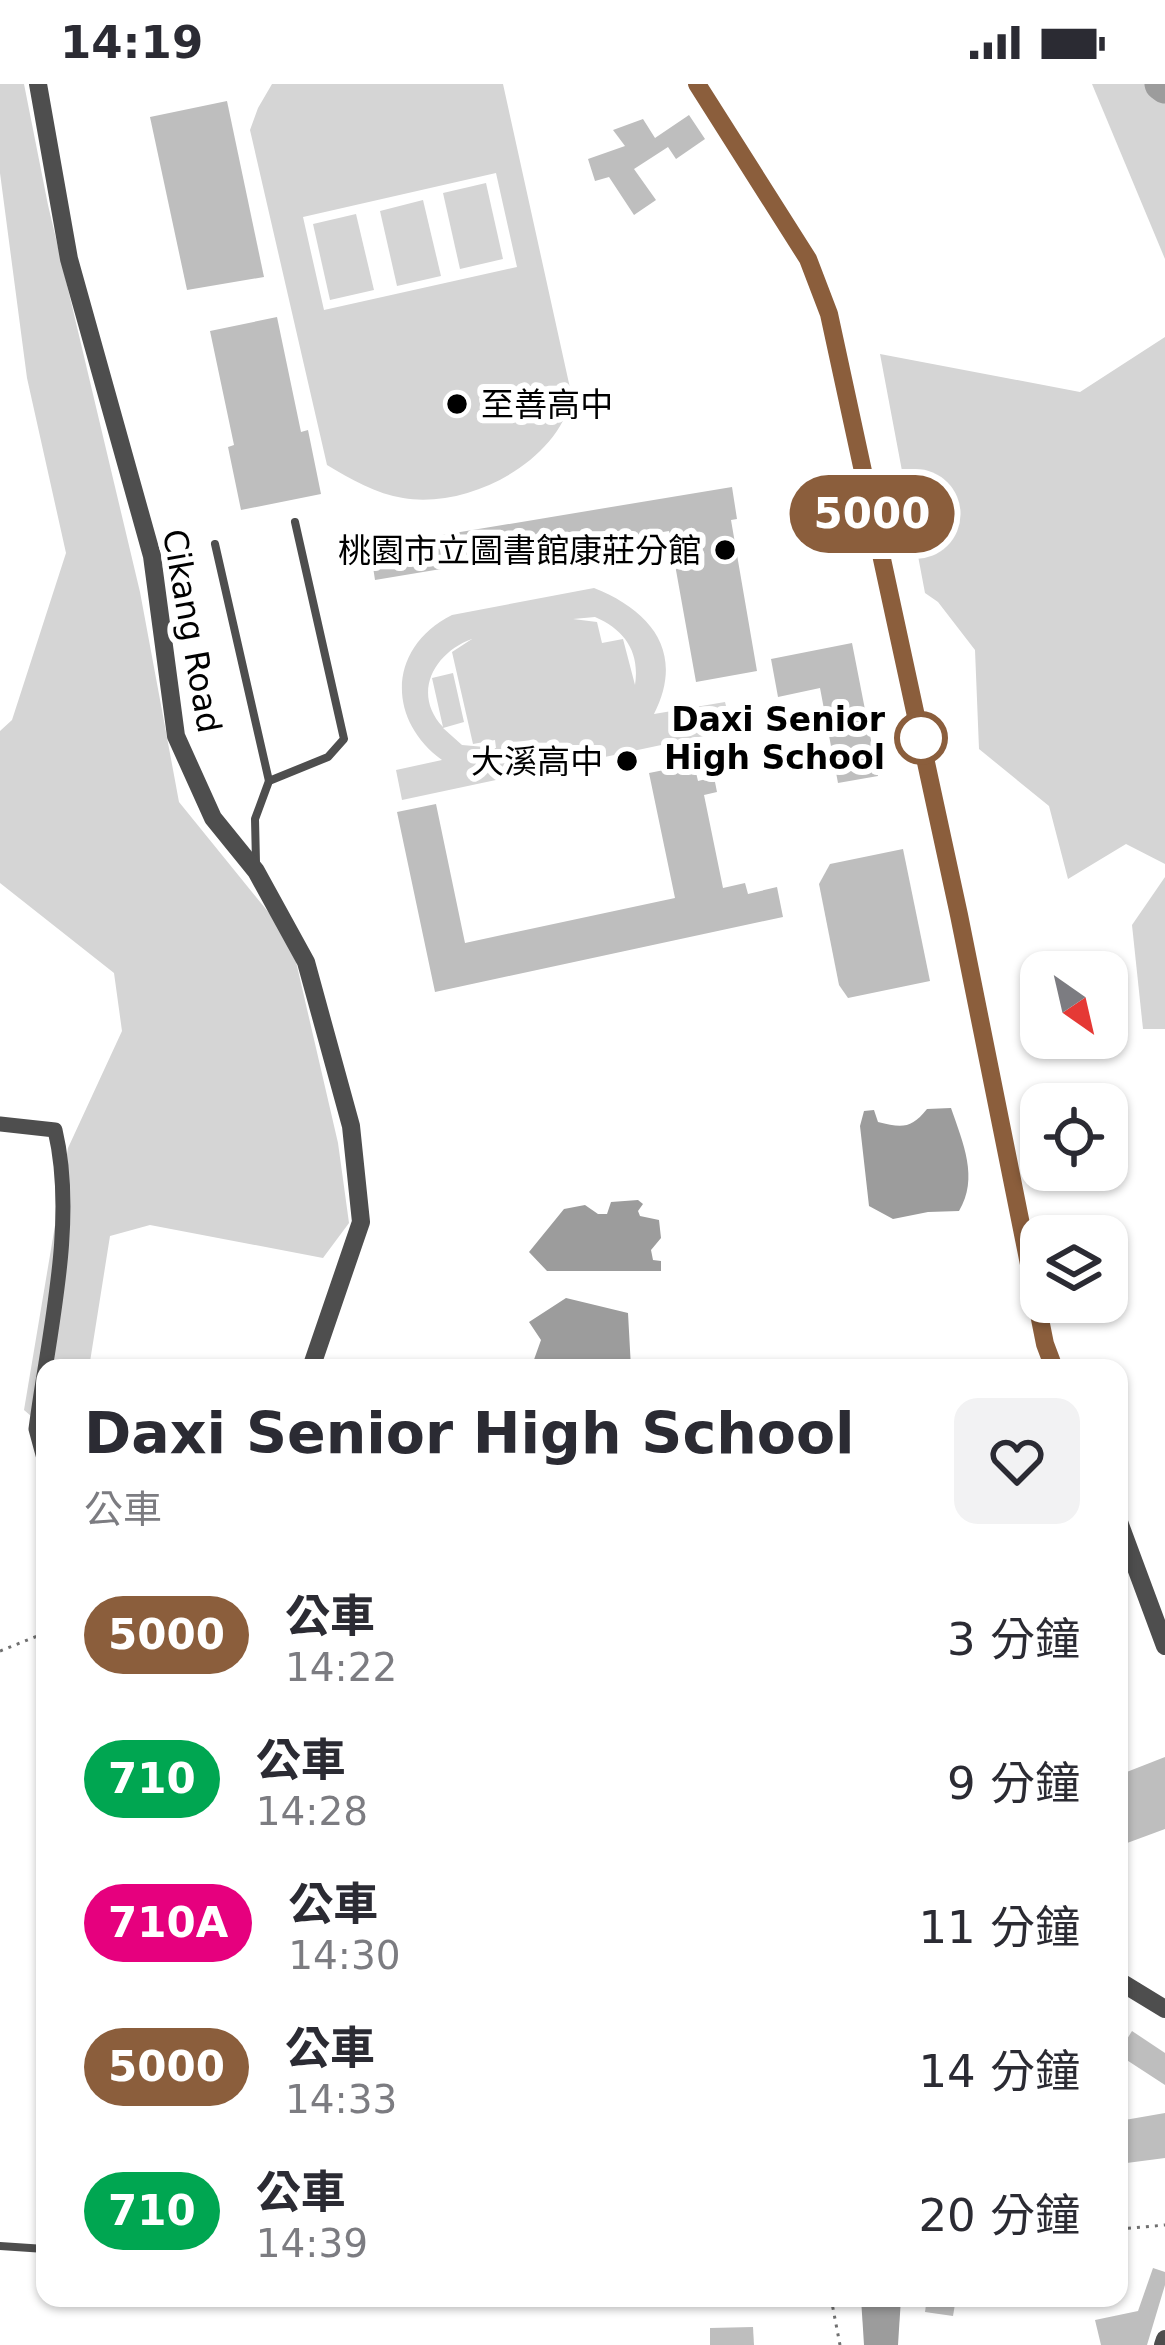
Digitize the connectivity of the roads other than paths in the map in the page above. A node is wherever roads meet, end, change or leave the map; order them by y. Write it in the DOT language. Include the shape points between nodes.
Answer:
graph roads {
  1 [pos="38,84"];
  2 [pos="697,84"];
  3 [pos="295,522"];
  4 [pos="215,544"];
  5 [pos="269,781"];
  6 [pos="256,871"];
  7 [pos="0,1124"];
  8 [pos="45,1359"];
  9 [pos="314,1359"];
  10 [pos="1051,1359"];
  11 [pos="1128,1546"];
  12 [pos="1165,1646"];
  13 [pos="1128,1986"];
  14 [pos="1165,2009"];
  15 [pos="0,2246"];
  16 [pos="36,2248"];
  1 -- 6 [label="street, Cikang Road" via="69,259 152,556 176,736 213,818"];
  2 -- 10 [label="street" via="808,259 829,314"];
  3 -- 5 [label="lane" via="344,739 328,757"];
  4 -- 5 [label="lane"];
  5 -- 6 [label="lane" via="255,819"];
  6 -- 9 [label="street, Cikang Road" via="306,962 350,1126 361,1222"];
  7 -- 8 [label="street" via="55,1130 62,1155 63,1225"];
  11 -- 12 [label="street"];
  13 -- 14 [label="street"];
  15 -- 16 [label="lane"];
}
